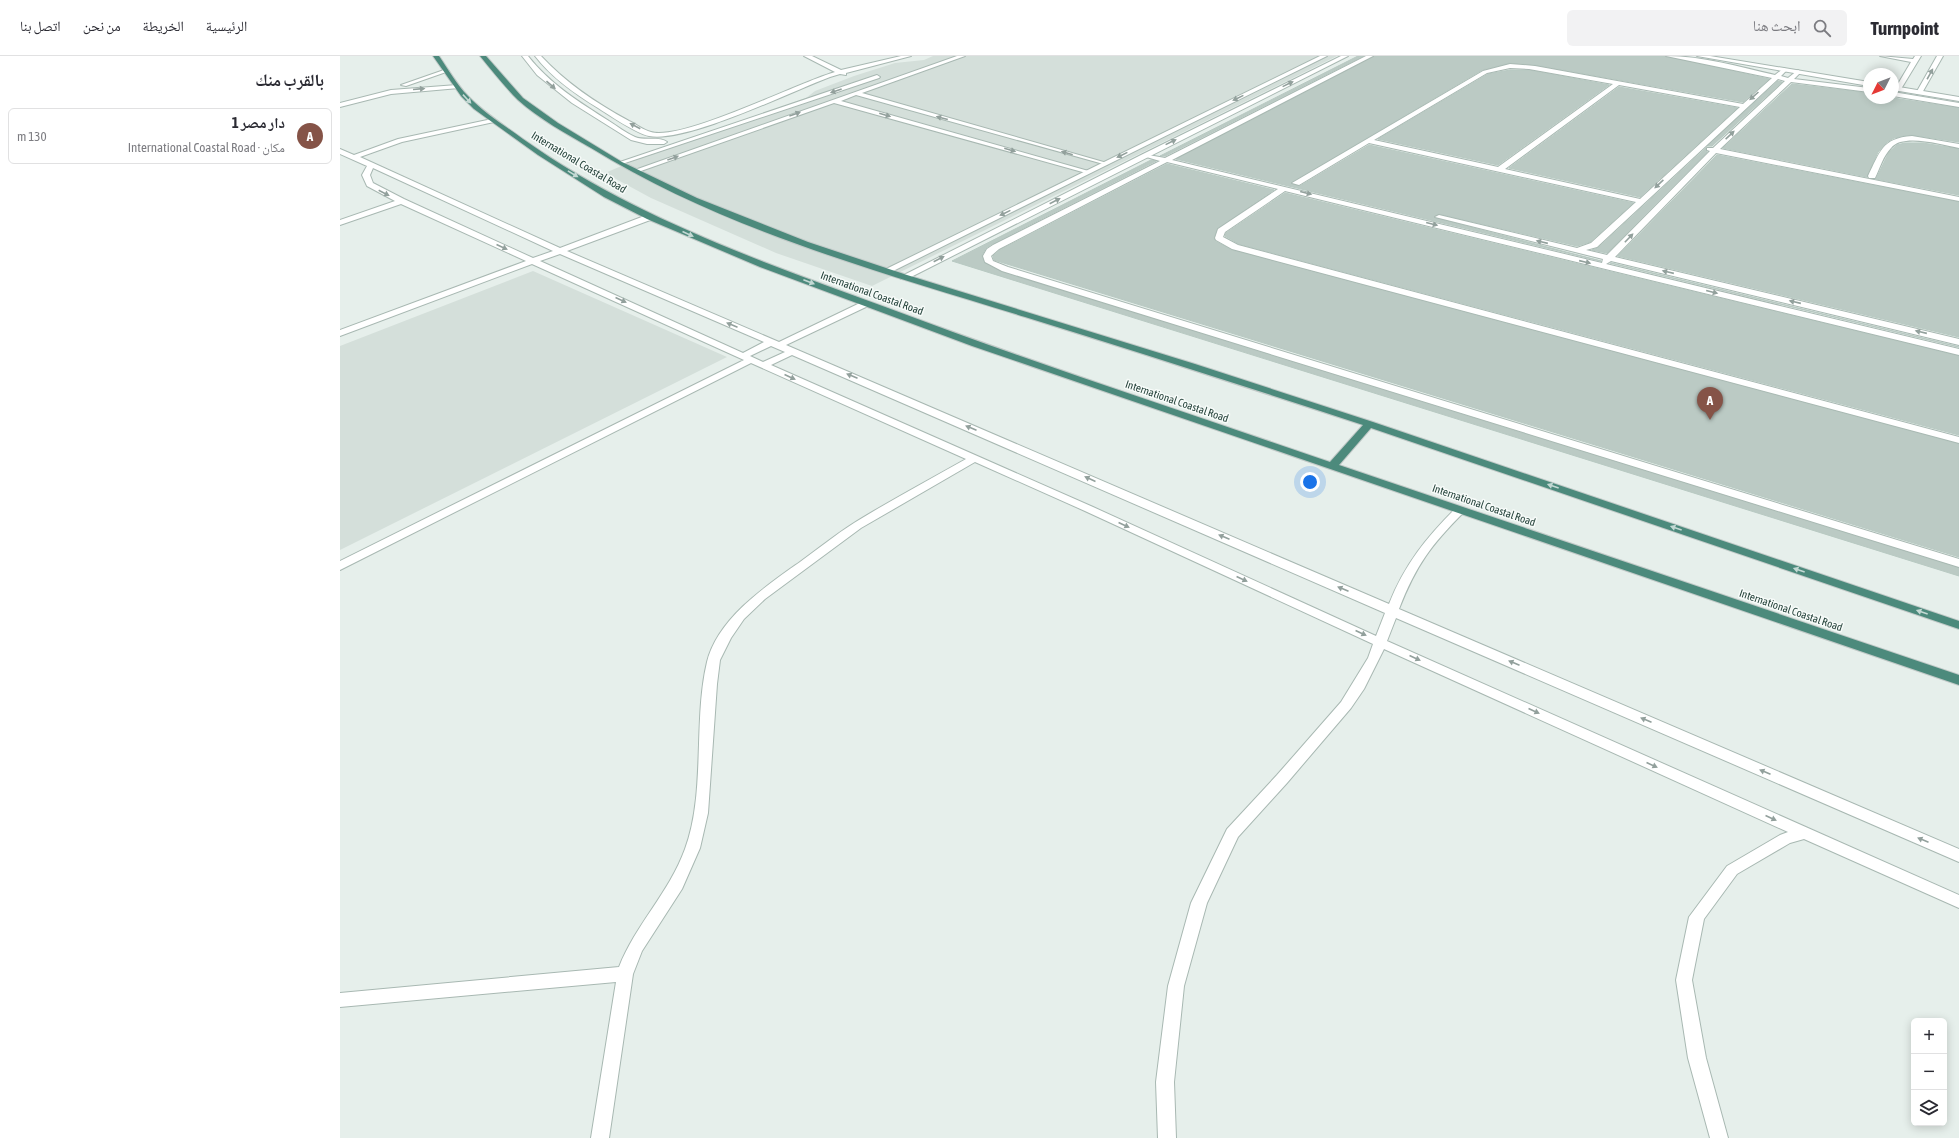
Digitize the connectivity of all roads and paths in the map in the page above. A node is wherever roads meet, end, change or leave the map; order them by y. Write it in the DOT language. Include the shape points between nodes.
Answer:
graph roads {
  1 [pos="436,56"];
  2 [pos="483,56"];
  3 [pos="525,56"];
  4 [pos="538,56"];
  5 [pos="807,56"];
  6 [pos="908,56"];
  7 [pos="962,56"];
  8 [pos="1324,56"];
  9 [pos="1345,56"];
  10 [pos="1370,56"];
  11 [pos="1669,56"];
  12 [pos="1700,56"];
  13 [pos="1882,56"];
  14 [pos="1940,56"];
  15 [pos="1917,59"];
  16 [pos="842,64"];
  17 [pos="906,67"];
  18 [pos="446,70"];
  19 [pos="854,70"];
  20 [pos="920,70"];
  21 [pos="1784,70"];
  22 [pos="1798,72"];
  23 [pos="843,73"];
  24 [pos="886,74"];
  25 [pos="1775,77"];
  26 [pos="872,79"];
  27 [pos="1789,80"];
  28 [pos="861,82"];
  29 [pos="1618,83"];
  30 [pos="1863,83"];
  31 [pos="1899,84"];
  32 [pos="457,87"];
  33 [pos="1899,88"];
  34 [pos="1863,89"];
  35 [pos="1920,92"];
  36 [pos="855,93"];
  37 [pos="1899,95"];
  38 [pos="1959,99"];
  39 [pos="340,100"];
  40 [pos="807,101"];
  41 [pos="834,101"];
  42 [pos="340,105"];
  43 [pos="820,105"];
  44 [pos="1959,105"];
  45 [pos="1743,106"];
  46 [pos="492,121"];
  47 [pos="657,139"];
  48 [pos="1368,141"];
  49 [pos="1701,145"];
  50 [pos="1959,146"];
  51 [pos="1716,148"];
  52 [pos="1155,150"];
  53 [pos="340,151"];
  54 [pos="1145,154"];
  55 [pos="1176,155"];
  56 [pos="355,157"];
  57 [pos="1167,160"];
  58 [pos="620,163"];
  59 [pos="371,164"];
  60 [pos="1105,164"];
  61 [pos="1499,170"];
  62 [pos="636,171"];
  63 [pos="1088,172"];
  64 [pos="1872,176"];
  65 [pos="1296,183"];
  66 [pos="1285,188"];
  67 [pos="1959,193"];
  68 [pos="1959,199"];
  69 [pos="401,201"];
  70 [pos="1641,201"];
  71 [pos="650,216"];
  72 [pos="340,223"];
  73 [pos="558,250"];
  74 [pos="1577,250"];
  75 [pos="1567,257"];
  76 [pos="1609,258"];
  77 [pos="532,260"];
  78 [pos="1602,266"];
  79 [pos="886,271"];
  80 [pos="904,277"];
  81 [pos="865,304"];
  82 [pos="340,333"];
  83 [pos="1959,342"];
  84 [pos="776,344"];
  85 [pos="793,351"];
  86 [pos="1959,352"];
  87 [pos="747,358"];
  88 [pos="764,365"];
  89 [pos="1369,424"];
  90 [pos="1959,440"];
  91 [pos="975,458"];
  92 [pos="1331,467"];
  93 [pos="1460,510"];
  94 [pos="1959,563"];
  95 [pos="340,566"];
  96 [pos="1392,610"];
  97 [pos="1959,625"];
  98 [pos="1380,642"];
  99 [pos="1959,680"];
  100 [pos="1804,833"];
  101 [pos="1959,856"];
  102 [pos="1959,902"];
  103 [pos="625,974"];
  104 [pos="340,1000"];
  105 [pos="600,1138"];
  106 [pos="1167,1138"];
  107 [pos="1719,1138"];
  1 -- 18 [label="highway, International Coastal Road"];
  2 -- 58 [label="highway, International Coastal Road" via="521,99"];
  3 -- 47 [label="street, one-way" via="539,74 574,102 633,139"];
  47 -- 4 [label="street, one-way" via="586,99 556,75"];
  5 -- 23 [label="street"];
  6 -- 19 [label="street"];
  7 -- 20 [label="street"];
  8 -- 60 [label="street, one-way"];
  52 -- 9 [label="street, one-way"];
  10 -- 55 [label="street"];
  11 -- 25 [label="street"];
  12 -- 21 [label="street"];
  13 -- 15 [label="street"];
  35 -- 14 [label="street, one-way"];
  15 -- 31 [label="street"];
  16 -- 19 [label="street"];
  17 -- 20 [label="street"];
  18 -- 32 [label="highway, International Coastal Road"];
  18 -- 39 [label="street" via="410,83"];
  19 -- 23 [label="street"];
  19 -- 26 [label="street"];
  20 -- 36 [label="street"];
  21 -- 22 [label="street"];
  21 -- 25 [label="street"];
  22 -- 27 [label="street"];
  22 -- 30 [label="street"];
  23 -- 28 [label="street"];
  23 -- 47 [label="street" via="830,81 679,138"];
  24 -- 26 [label="street"];
  25 -- 27 [label="street"];
  25 -- 45 [label="street, one-way"];
  26 -- 28 [label="street"];
  27 -- 34 [label="street"];
  51 -- 27 [label="street, one-way"];
  28 -- 40 [label="street, one-way"];
  29 -- 45 [label="street"];
  29 -- 48 [label="street" via="1526,66 1494,68"];
  29 -- 61 [label="street"];
  42 -- 32 [label="street, one-way" via="391,92"];
  32 -- 46 [label="highway, International Coastal Road, one-way"];
  33 -- 35 [label="street"];
  35 -- 38 [label="street"];
  36 -- 41 [label="street"];
  60 -- 36 [label="street, one-way"];
  37 -- 44 [label="street"];
  40 -- 43 [label="street"];
  40 -- 58 [label="street"];
  41 -- 43 [label="street"];
  41 -- 63 [label="street, one-way"];
  62 -- 43 [label="street, one-way"];
  45 -- 49 [label="street"];
  46 -- 56 [label="street" via="400,140"];
  46 -- 71 [label="highway, International Coastal Road, one-way" via="572,174"];
  48 -- 61 [label="street"];
  48 -- 65 [label="street"];
  49 -- 51 [label="street"];
  49 -- 70 [label="street, one-way"];
  50 -- 64 [label="street" via="1920,139 1897,140 1888,146"];
  51 -- 64 [label="street"];
  51 -- 68 [label="street"];
  76 -- 51 [label="street, one-way"];
  52 -- 54 [label="street"];
  52 -- 55 [label="street"];
  53 -- 56 [label="street"];
  54 -- 57 [label="street"];
  80 -- 54 [label="street, one-way"];
  55 -- 57 [label="street"];
  55 -- 65 [label="street"];
  56 -- 59 [label="street"];
  57 -- 66 [label="street"];
  57 -- 94 [label="street" via="996,247 987,256 989,262"];
  58 -- 62 [label="highway, International Coastal Road"];
  59 -- 69 [label="street, one-way" via="366,175 370,184"];
  59 -- 73 [label="street"];
  60 -- 63 [label="street"];
  61 -- 70 [label="street"];
  62 -- 79 [label="highway, International Coastal Road" via="694,200 805,244"];
  63 -- 79 [label="street, one-way"];
  64 -- 67 [label="street"];
  74 -- 65 [label="street, one-way"];
  66 -- 75 [label="street, one-way"];
  66 -- 90 [label="street" via="1221,231 1219,234 1222,241 1235,247"];
  69 -- 72 [label="street"];
  69 -- 77 [label="street, one-way"];
  70 -- 74 [label="street" via="1594,245"];
  71 -- 73 [label="street"];
  71 -- 81 [label="highway, International Coastal Road, one-way" via="763,265"];
  73 -- 77 [label="street"];
  84 -- 73 [label="street, one-way"];
  74 -- 75 [label="street"];
  74 -- 76 [label="street"];
  75 -- 78 [label="street, one-way"];
  76 -- 78 [label="street"];
  83 -- 76 [label="street, one-way"];
  77 -- 82 [label="street"];
  77 -- 87 [label="street, one-way"];
  78 -- 86 [label="street, one-way"];
  79 -- 80 [label="highway, International Coastal Road"];
  80 -- 89 [label="highway, International Coastal Road"];
  81 -- 84 [label="street"];
  81 -- 92 [label="highway, International Coastal Road"];
  84 -- 85 [label="street"];
  84 -- 87 [label="street"];
  85 -- 88 [label="street"];
  96 -- 85 [label="street, one-way"];
  87 -- 88 [label="street"];
  87 -- 95 [label="street"];
  88 -- 91 [label="street, one-way"];
  89 -- 92 [label="highway"];
  97 -- 89 [label="highway, International Coastal Road, one-way"];
  91 -- 98 [label="street, one-way"];
  91 -- 103 [label="street" via="857,526 761,596 740,616 725,637 714,660 710,684 701,813 693,848 677,885 635,948"];
  92 -- 93 [label="highway, International Coastal Road"];
  93 -- 96 [label="street" via="1420,554 1404,581"];
  93 -- 99 [label="highway, International Coastal Road"];
  96 -- 98 [label="street"];
  101 -- 96 [label="street, one-way"];
  98 -- 100 [label="street, one-way"];
  98 -- 106 [label="street" via="1367,673 1346,705 1282,780 1232,833 1199,903 1176,986 1165,1082"];
  100 -- 102 [label="street"];
  100 -- 107 [label="street" via="1785,839 1732,870 1697,917 1684,980 1697,1058"];
  103 -- 104 [label="street"];
  103 -- 105 [label="street"];
}
